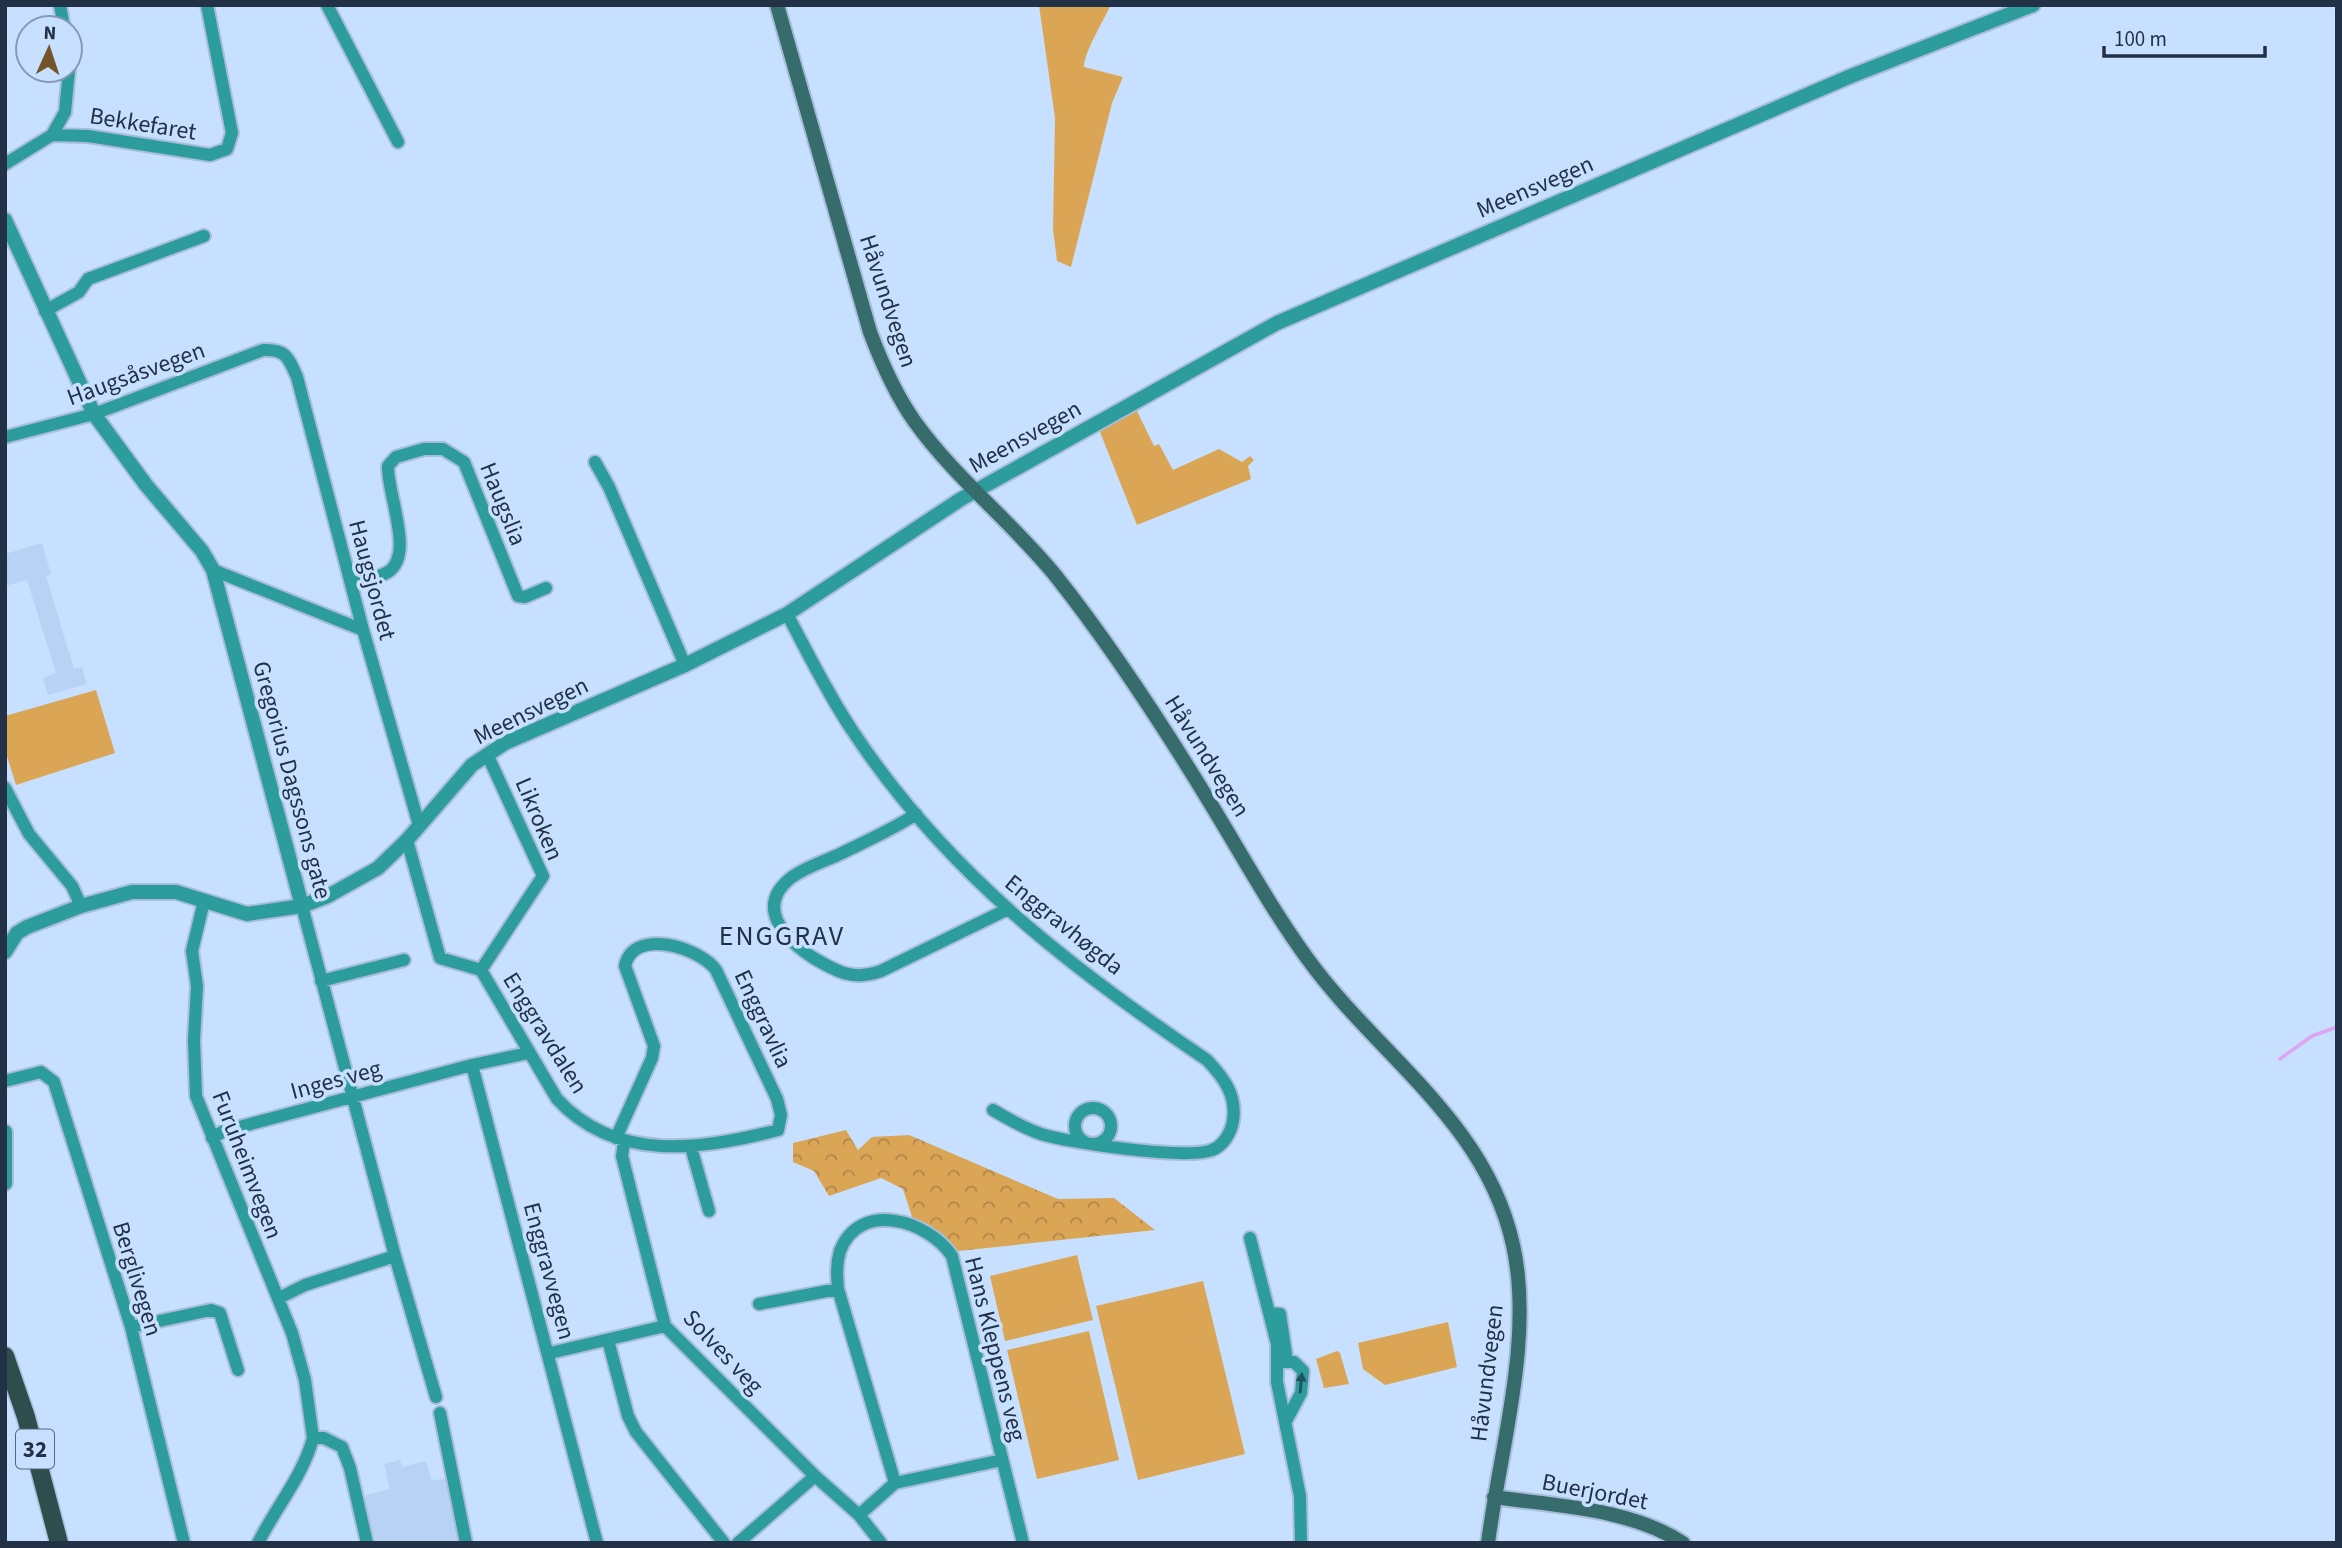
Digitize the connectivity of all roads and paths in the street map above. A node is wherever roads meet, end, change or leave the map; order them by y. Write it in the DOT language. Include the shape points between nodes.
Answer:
graph roads {
  1 [pos="207,5"];
  2 [pos="327,5"];
  3 [pos="777,5"];
  4 [pos="2033,5"];
  5 [pos="68,84"];
  6 [pos="52,135"];
  7 [pos="398,142"];
  8 [pos="5,164"];
  9 [pos="5,220"];
  10 [pos="204,236"];
  11 [pos="10,240"];
  12 [pos="46,311"];
  13 [pos="279,349"];
  14 [pos="94,414"];
  15 [pos="5,437"];
  16 [pos="595,462"];
  17 [pos="977,491"];
  18 [pos="213,570"];
  19 [pos="351,583"];
  20 [pos="546,588"];
  21 [pos="787,614"];
  22 [pos="362,629"];
  23 [pos="685,665"];
  24 [pos="487,754"];
  25 [pos="5,788"];
  26 [pos="916,814"];
  27 [pos="419,825"];
  28 [pos="407,840"];
  29 [pos="204,901"];
  30 [pos="81,906"];
  31 [pos="302,906"];
  32 [pos="1006,910"];
  33 [pos="5,951"];
  34 [pos="404,960"];
  35 [pos="481,970"];
  36 [pos="321,981"];
  37 [pos="528,1053"];
  38 [pos="472,1065"];
  39 [pos="5,1081"];
  40 [pos="355,1096"];
  41 [pos="993,1110"];
  42 [pos="778,1130"];
  43 [pos="5,1132"];
  44 [pos="212,1138"];
  45 [pos="620,1140"];
  46 [pos="691,1147"];
  47 [pos="5,1183"];
  48 [pos="709,1211"];
  49 [pos="1250,1238"];
  50 [pos="395,1255"];
  51 [pos="838,1289"];
  52 [pos="279,1298"];
  53 [pos="759,1304"];
  54 [pos="665,1326"];
  55 [pos="131,1327"];
  56 [pos="608,1340"];
  57 [pos="550,1353"];
  58 [pos="5,1356"];
  59 [pos="1283,1361"];
  60 [pos="238,1370"];
  61 [pos="436,1397"];
  62 [pos="440,1413"];
  63 [pos="1286,1421"];
  64 [pos="313,1438"];
  65 [pos="1002,1460"];
  66 [pos="815,1476"];
  67 [pos="895,1483"];
  68 [pos="1493,1497"];
  69 [pos="859,1515"];
  70 [pos="59,1543"];
  71 [pos="184,1543"];
  72 [pos="258,1543"];
  73 [pos="367,1543"];
  74 [pos="466,1543"];
  75 [pos="597,1543"];
  76 [pos="724,1543"];
  77 [pos="738,1543"];
  78 [pos="881,1543"];
  79 [pos="1023,1543"];
  80 [pos="1300,1543"];
  81 [pos="1488,1543"];
  82 [pos="1683,1543"];
  1 -- 6 [label="street, Bekkefaret" via="232,133 227,149 210,155 88,136"];
  2 -- 7 [label="street"];
  3 -- 17 [label="main road, Håvundvegen" via="881,361 922,432"];
  4 -- 17 [label="street, Meensvegen" via="1839,81 1277,323"];
  5 -- 6 [label="street, Bekkefaret" via="65,112"];
  6 -- 8 [label="street, Bekkefaret"];
  9 -- 11 [label="street, Gregorius Dagssons gate"];
  10 -- 12 [label="street" via="88,279 79,292"];
  11 -- 12 [label="street, Gregorius Dagssons gate"];
  12 -- 14 [label="street, Gregorius Dagssons gate"];
  13 -- 14 [label="street, Haugsåsvegen" via="263,350"];
  13 -- 19 [label="street, Haugsjordet" via="297,377"];
  14 -- 15 [label="street, Haugsåsvegen"];
  14 -- 18 [label="street, Gregorius Dagssons gate"];
  16 -- 23 [label="street"];
  17 -- 21 [label="street, Meensvegen"];
  17 -- 68 [label="main road, Håvundvegen" via="1051,571 1129,678 1308,959 1444,1109 1490,1180 1513,1243 1520,1297 1517,1354"];
  18 -- 22 [label="street"];
  18 -- 31 [label="street, Gregorius Dagssons gate"];
  19 -- 20 [label="street, Haugslia" via="387,572 398,563 401,548 388,466 396,457 443,449 464,462 518,596"];
  19 -- 22 [label="street, Haugsjordet"];
  21 -- 23 [label="street, Meensvegen"];
  21 -- 26 [label="street, Enggravhøgda" via="846,720"];
  22 -- 27 [label="street, Haugsjordet"];
  23 -- 24 [label="street, Meensvegen"];
  24 -- 27 [label="street, Meensvegen"];
  24 -- 35 [label="street, Likroken" via="542,876"];
  25 -- 30 [label="street" via="38,847 72,886"];
  26 -- 32 [label="street, Enggravhøgda"];
  26 -- 32 [label="street" via="790,879 775,904 785,937 828,967 860,978"];
  27 -- 28 [label="street, Meensvegen"];
  28 -- 31 [label="street, Meensvegen" via="362,879"];
  28 -- 35 [label="street, Enggravdalen" via="440,958"];
  29 -- 30 [label="street, Meensvegen" via="151,890"];
  29 -- 31 [label="street, Meensvegen" via="247,914"];
  29 -- 44 [label="street, Furuheimvegen" via="192,943 197,986 195,1086"];
  30 -- 33 [label="street, Meensvegen" via="17,933"];
  31 -- 36 [label="street, Gregorius Dagssons gate"];
  32 -- 41 [label="street, Enggravhøgda" via="1207,1060 1231,1093 1232,1126 1214,1150 1190,1153 1091,1144 1039,1133"];
  34 -- 36 [label="street"];
  35 -- 37 [label="street, Enggravdalen"];
  36 -- 40 [label="street, Gregorius Dagssons gate"];
  37 -- 38 [label="street"];
  37 -- 45 [label="street, Enggravdalen" via="570,1114"];
  38 -- 40 [label="street, Inges veg"];
  38 -- 57 [label="street, Enggravvegen"];
  39 -- 55 [label="street, Berglivegen" via="41,1072 54,1082"];
  40 -- 44 [label="street, Inges veg"];
  40 -- 50 [label="street, Gregorius Dagssons gate"];
  42 -- 45 [label="street, Enggravlia" via="782,1115 777,1099 716,970 702,955 650,944 631,950 625,966 652,1037 652,1058"];
  42 -- 46 [label="street, Enggravdalen"];
  43 -- 47 [label="street"];
  44 -- 52 [label="street, Furuheimvegen"];
  45 -- 46 [label="street, Enggravdalen" via="649,1147"];
  45 -- 54 [label="street, Solves veg"];
  46 -- 48 [label="street"];
  49 -- 59 [label="street"];
  50 -- 52 [label="street"];
  50 -- 61 [label="street, Gregorius Dagssons gate"];
  51 -- 53 [label="street"];
  51 -- 65 [label="street, Hans Kleppens veg" via="841,1250 859,1229 884,1219 910,1223 944,1244 966,1302"];
  51 -- 67 [label="street, Hans Kleppens veg"];
  52 -- 64 [label="street, Furuheimvegen" via="305,1380"];
  54 -- 56 [label="street"];
  54 -- 66 [label="street, Solves veg"];
  55 -- 60 [label="street" via="211,1310 219,1313"];
  55 -- 71 [label="street, Berglivegen"];
  56 -- 57 [label="street"];
  56 -- 76 [label="street" via="632,1424"];
  57 -- 75 [label="street, Enggravvegen"];
  58 -- 70 [label="main road, 32"];
  59 -- 63 [label="street" via="1277,1382"];
  63 -- 59 [label="street, one-way" via="1301,1392 1303,1377 1300,1367"];
  62 -- 74 [label="street"];
  63 -- 80 [label="street" via="1300,1496"];
  64 -- 72 [label="street" via="307,1462"];
  64 -- 73 [label="street" via="342,1447"];
  65 -- 67 [label="street, Hans Kleppens veg"];
  65 -- 79 [label="street, Hans Kleppens veg"];
  66 -- 69 [label="street, Solves veg"];
  66 -- 77 [label="street"];
  67 -- 69 [label="street, Hans Kleppens veg"];
  68 -- 81 [label="main road, Håvundvegen"];
  68 -- 82 [label="main road, Buerjordet" via="1622,1517 1657,1528"];
  69 -- 78 [label="street, Solves veg"];
}
